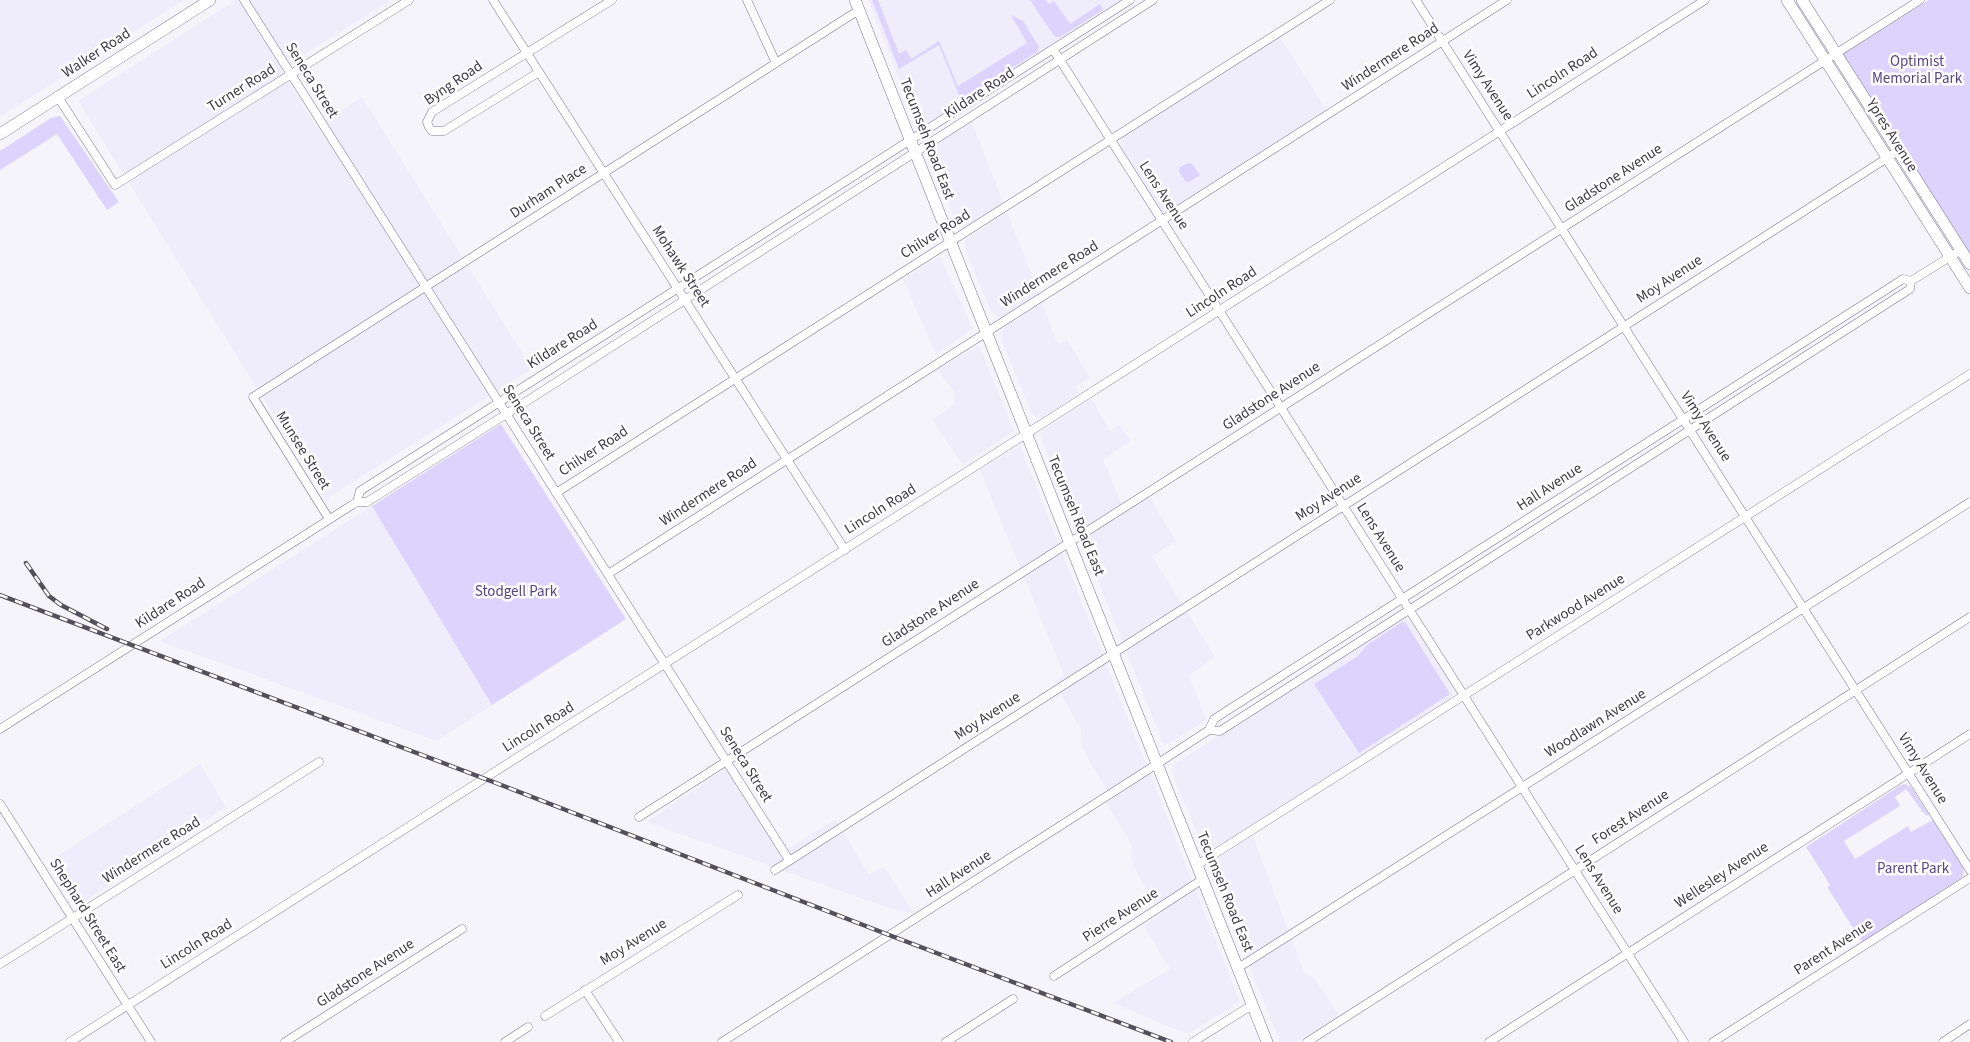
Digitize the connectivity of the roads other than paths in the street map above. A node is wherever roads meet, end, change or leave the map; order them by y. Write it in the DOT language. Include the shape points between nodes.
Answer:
graph roads {
  1 [pos="210,0"];
  2 [pos="244,0"];
  3 [pos="409,0"];
  4 [pos="493,0"];
  5 [pos="612,0"];
  6 [pos="747,0"];
  7 [pos="1130,0"];
  8 [pos="1152,0"];
  9 [pos="1330,0"];
  10 [pos="1416,0"];
  11 [pos="1507,0"];
  12 [pos="1705,0"];
  13 [pos="1787,0"];
  14 [pos="1802,0"];
  15 [pos="1920,0"];
  16 [pos="857,5"];
  17 [pos="1442,41"];
  18 [pos="1053,49"];
  19 [pos="526,53"];
  20 [pos="1836,53"];
  21 [pos="1060,60"];
  22 [pos="1825,60"];
  23 [pos="776,63"];
  24 [pos="539,72"];
  25 [pos="291,75"];
  26 [pos="58,97"];
  27 [pos="1500,131"];
  28 [pos="0,134"];
  29 [pos="910,140"];
  30 [pos="1111,140"];
  31 [pos="1898,151"];
  32 [pos="915,152"];
  33 [pos="1887,158"];
  34 [pos="603,173"];
  35 [pos="1162,220"];
  36 [pos="1562,228"];
  37 [pos="765,233"];
  38 [pos="951,242"];
  39 [pos="772,244"];
  40 [pos="1961,250"];
  41 [pos="1950,257"];
  42 [pos="1970,264"];
  43 [pos="1911,281"];
  44 [pos="425,287"];
  45 [pos="678,288"];
  46 [pos="1970,288"];
  47 [pos="685,300"];
  48 [pos="1219,311"];
  49 [pos="1624,326"];
  50 [pos="986,332"];
  51 [pos="1970,374"];
  52 [pos="735,378"];
  53 [pos="252,396"];
  54 [pos="498,402"];
  55 [pos="1281,408"];
  56 [pos="505,413"];
  57 [pos="1683,419"];
  58 [pos="1690,430"];
  59 [pos="1026,434"];
  60 [pos="787,460"];
  61 [pos="556,493"];
  62 [pos="357,502"];
  63 [pos="1970,502"];
  64 [pos="1343,505"];
  65 [pos="1746,517"];
  66 [pos="329,519"];
  67 [pos="1069,542"];
  68 [pos="845,550"];
  69 [pos="608,574"];
  70 [pos="1402,598"];
  71 [pos="1804,608"];
  72 [pos="1409,610"];
  73 [pos="1970,618"];
  74 [pos="1113,654"];
  75 [pos="664,664"];
  76 [pos="1856,690"];
  77 [pos="1464,696"];
  78 [pos="0,729"];
  79 [pos="1209,730"];
  80 [pos="1970,734"];
  81 [pos="726,761"];
  82 [pos="319,762"];
  83 [pos="1157,764"];
  84 [pos="1908,773"];
  85 [pos="1522,787"];
  86 [pos="0,804"];
  87 [pos="639,817"];
  88 [pos="789,860"];
  89 [pos="1197,865"];
  90 [pos="775,870"];
  91 [pos="1575,870"];
  92 [pos="1970,870"];
  93 [pos="1970,878"];
  94 [pos="1203,879"];
  95 [pos="738,895"];
  96 [pos="73,918"];
  97 [pos="462,929"];
  98 [pos="1628,953"];
  99 [pos="0,964"];
  100 [pos="1238,968"];
  101 [pos="1054,976"];
  102 [pos="585,990"];
  103 [pos="1013,1000"];
  104 [pos="128,1005"];
  105 [pos="1252,1005"];
  106 [pos="545,1016"];
  107 [pos="1970,1024"];
  108 [pos="528,1027"];
  109 [pos="70,1042"];
  110 [pos="151,1042"];
  111 [pos="285,1042"];
  112 [pos="505,1042"];
  113 [pos="619,1042"];
  114 [pos="722,1042"];
  115 [pos="946,1042"];
  116 [pos="1194,1042"];
  117 [pos="1267,1042"];
  118 [pos="1309,1042"];
  119 [pos="1489,1042"];
  120 [pos="1684,1042"];
  121 [pos="1713,1042"];
  122 [pos="1942,1042"];
  1 -- 26 [label="main road, Walker Road"];
  2 -- 25 [label="street, Seneca Street"];
  3 -- 25 [label="street, Turner Road"];
  4 -- 19 [label="street, Mohawk Street"];
  5 -- 19 [label="street, Byng Road"];
  6 -- 23 [label="street"];
  7 -- 18 [label="street, Kildare Road"];
  8 -- 21 [label="street, Kildare Road"];
  9 -- 30 [label="street, Chilver Road"];
  10 -- 17 [label="street, Vimy Avenue"];
  11 -- 17 [label="street, Windermere Road"];
  12 -- 27 [label="street, Lincoln Road"];
  13 -- 22 [label="main road, Ypres Avenue"];
  14 -- 20 [label="main road, Ypres Avenue"];
  15 -- 20 [label="street, Gladstone Avenue"];
  16 -- 23 [label="street, Durham Place"];
  16 -- 29 [label="main road, Tecumseh Road East"];
  17 -- 27 [label="street, Vimy Avenue"];
  17 -- 35 [label="street, Windermere Road"];
  18 -- 21 [label="street, Lens Avenue"];
  18 -- 29 [label="street, Kildare Road"];
  19 -- 24 [label="street, Mohawk Street"];
  19 -- 24 [label="street, Byng Road" via="432,112 427,122 429,127 444,131"];
  20 -- 22 [label="street, Gladstone Avenue"];
  20 -- 31 [label="main road, Ypres Avenue"];
  21 -- 30 [label="street, Lens Avenue"];
  21 -- 32 [label="street, Kildare Road"];
  22 -- 33 [label="main road, Ypres Avenue"];
  22 -- 36 [label="street, Gladstone Avenue"];
  23 -- 34 [label="street, Durham Place"];
  24 -- 34 [label="street, Mohawk Street"];
  25 -- 26 [label="street, Turner Road" via="115,185"];
  25 -- 44 [label="street, Seneca Street"];
  26 -- 28 [label="main road, Walker Road"];
  27 -- 36 [label="street, Vimy Avenue"];
  27 -- 48 [label="street, Lincoln Road"];
  29 -- 32 [label="main road, Tecumseh Road East"];
  29 -- 37 [label="street, Kildare Road"];
  30 -- 35 [label="street, Lens Avenue"];
  30 -- 38 [label="street, Chilver Road"];
  31 -- 33 [label="street, Moy Avenue"];
  31 -- 40 [label="main road, Ypres Avenue"];
  32 -- 38 [label="main road, Tecumseh Road East"];
  32 -- 39 [label="street, Kildare Road"];
  33 -- 41 [label="main road, Ypres Avenue"];
  33 -- 49 [label="street, Moy Avenue"];
  34 -- 44 [label="street, Durham Place"];
  34 -- 45 [label="street, Mohawk Street"];
  35 -- 48 [label="street, Lens Avenue"];
  35 -- 50 [label="street, Windermere Road"];
  36 -- 49 [label="street, Vimy Avenue"];
  36 -- 55 [label="street, Gladstone Avenue"];
  37 -- 39 [label="street"];
  37 -- 45 [label="street, Kildare Road"];
  38 -- 50 [label="main road, Tecumseh Road East"];
  38 -- 52 [label="street, Chilver Road"];
  39 -- 47 [label="street, Kildare Road"];
  40 -- 41 [label="street, Hall Avenue"];
  40 -- 42 [label="main road, Ypres Avenue"];
  41 -- 43 [label="street, Hall Avenue"];
  41 -- 46 [label="main road, Ypres Avenue"];
  43 -- 57 [label="street, Hall Avenue" via="1904,279"];
  43 -- 58 [label="street, Hall Avenue" via="1910,289"];
  44 -- 53 [label="street, Durham Place"];
  44 -- 54 [label="street, Seneca Street"];
  45 -- 47 [label="street, Mohawk Street"];
  45 -- 54 [label="street, Kildare Road"];
  47 -- 52 [label="street, Mohawk Street"];
  47 -- 56 [label="street, Kildare Road"];
  48 -- 55 [label="street, Lens Avenue"];
  48 -- 59 [label="street, Lincoln Road"];
  49 -- 57 [label="street, Vimy Avenue"];
  49 -- 64 [label="street, Moy Avenue"];
  50 -- 59 [label="main road, Tecumseh Road East"];
  50 -- 60 [label="street, Windermere Road"];
  51 -- 65 [label="street, Parkwood Avenue"];
  52 -- 60 [label="street, Mohawk Street"];
  52 -- 61 [label="street, Chilver Road"];
  53 -- 66 [label="street, Munsee Street"];
  54 -- 56 [label="street, Seneca Street"];
  54 -- 62 [label="street, Kildare Road" via="360,491"];
  55 -- 64 [label="street, Lens Avenue"];
  55 -- 67 [label="street, Gladstone Avenue"];
  56 -- 61 [label="street, Seneca Street"];
  56 -- 62 [label="street, Kildare Road" via="367,502"];
  57 -- 58 [label="street, Vimy Avenue"];
  57 -- 70 [label="street, Hall Avenue"];
  58 -- 65 [label="street, Vimy Avenue"];
  58 -- 72 [label="street, Hall Avenue"];
  59 -- 67 [label="main road, Tecumseh Road East"];
  59 -- 68 [label="street, Lincoln Road"];
  60 -- 68 [label="street, Mohawk Street"];
  60 -- 69 [label="street, Windermere Road"];
  61 -- 69 [label="street, Seneca Street"];
  62 -- 66 [label="street, Kildare Road"];
  63 -- 71 [label="street, Woodlawn Avenue"];
  64 -- 70 [label="street, Lens Avenue"];
  64 -- 74 [label="street, Moy Avenue"];
  65 -- 71 [label="street, Vimy Avenue"];
  65 -- 77 [label="street, Parkwood Avenue"];
  66 -- 78 [label="street, Kildare Road"];
  67 -- 74 [label="main road, Tecumseh Road East"];
  67 -- 81 [label="street, Gladstone Avenue"];
  68 -- 75 [label="street, Lincoln Road"];
  69 -- 75 [label="street, Seneca Street"];
  70 -- 72 [label="street, Lens Avenue"];
  70 -- 79 [label="street, Hall Avenue" via="1214,719"];
  71 -- 76 [label="street, Vimy Avenue"];
  71 -- 85 [label="street, Woodlawn Avenue"];
  72 -- 77 [label="street, Lens Avenue"];
  72 -- 79 [label="street, Hall Avenue" via="1220,731"];
  73 -- 76 [label="street, Forest Avenue"];
  74 -- 83 [label="main road, Tecumseh Road East"];
  74 -- 88 [label="street, Moy Avenue"];
  75 -- 81 [label="street, Seneca Street"];
  75 -- 104 [label="street, Lincoln Road"];
  76 -- 84 [label="street, Vimy Avenue"];
  76 -- 91 [label="street, Forest Avenue"];
  77 -- 85 [label="street, Lens Avenue"];
  77 -- 89 [label="street, Parkwood Avenue"];
  79 -- 83 [label="street, Hall Avenue"];
  80 -- 84 [label="street, Wellesley Avenue"];
  81 -- 87 [label="street, Gladstone Avenue"];
  81 -- 88 [label="street, Seneca Street"];
  82 -- 96 [label="street, Windermere Road"];
  83 -- 89 [label="main road, Tecumseh Road East"];
  83 -- 114 [label="street, Hall Avenue"];
  84 -- 92 [label="street, Vimy Avenue"];
  84 -- 98 [label="street, Wellesley Avenue"];
  85 -- 91 [label="street, Lens Avenue"];
  85 -- 100 [label="street, Woodlawn Avenue"];
  86 -- 96 [label="street, Shephard Street East"];
  88 -- 90 [label="street, Moy Avenue"];
  89 -- 94 [label="main road, Tecumseh Road East"];
  91 -- 98 [label="street, Lens Avenue"];
  91 -- 118 [label="street, Forest Avenue"];
  93 -- 121 [label="street, Parent Avenue"];
  94 -- 100 [label="main road, Tecumseh Road East"];
  94 -- 101 [label="street, Pierre Avenue"];
  95 -- 102 [label="street, Moy Avenue"];
  96 -- 99 [label="street, Windermere Road"];
  96 -- 104 [label="street, Shephard Street East"];
  97 -- 111 [label="street, Gladstone Avenue"];
  98 -- 119 [label="street, Wellesley Avenue"];
  98 -- 120 [label="street, Lens Avenue"];
  100 -- 105 [label="main road, Tecumseh Road East"];
  102 -- 106 [label="street, Moy Avenue"];
  102 -- 113 [label="street"];
  103 -- 115 [label="street"];
  104 -- 109 [label="street, Lincoln Road"];
  104 -- 110 [label="street, Shephard Street East"];
  105 -- 116 [label="street"];
  105 -- 117 [label="main road, Tecumseh Road East"];
  107 -- 122 [label="street"];
  108 -- 112 [label="street"];
}
